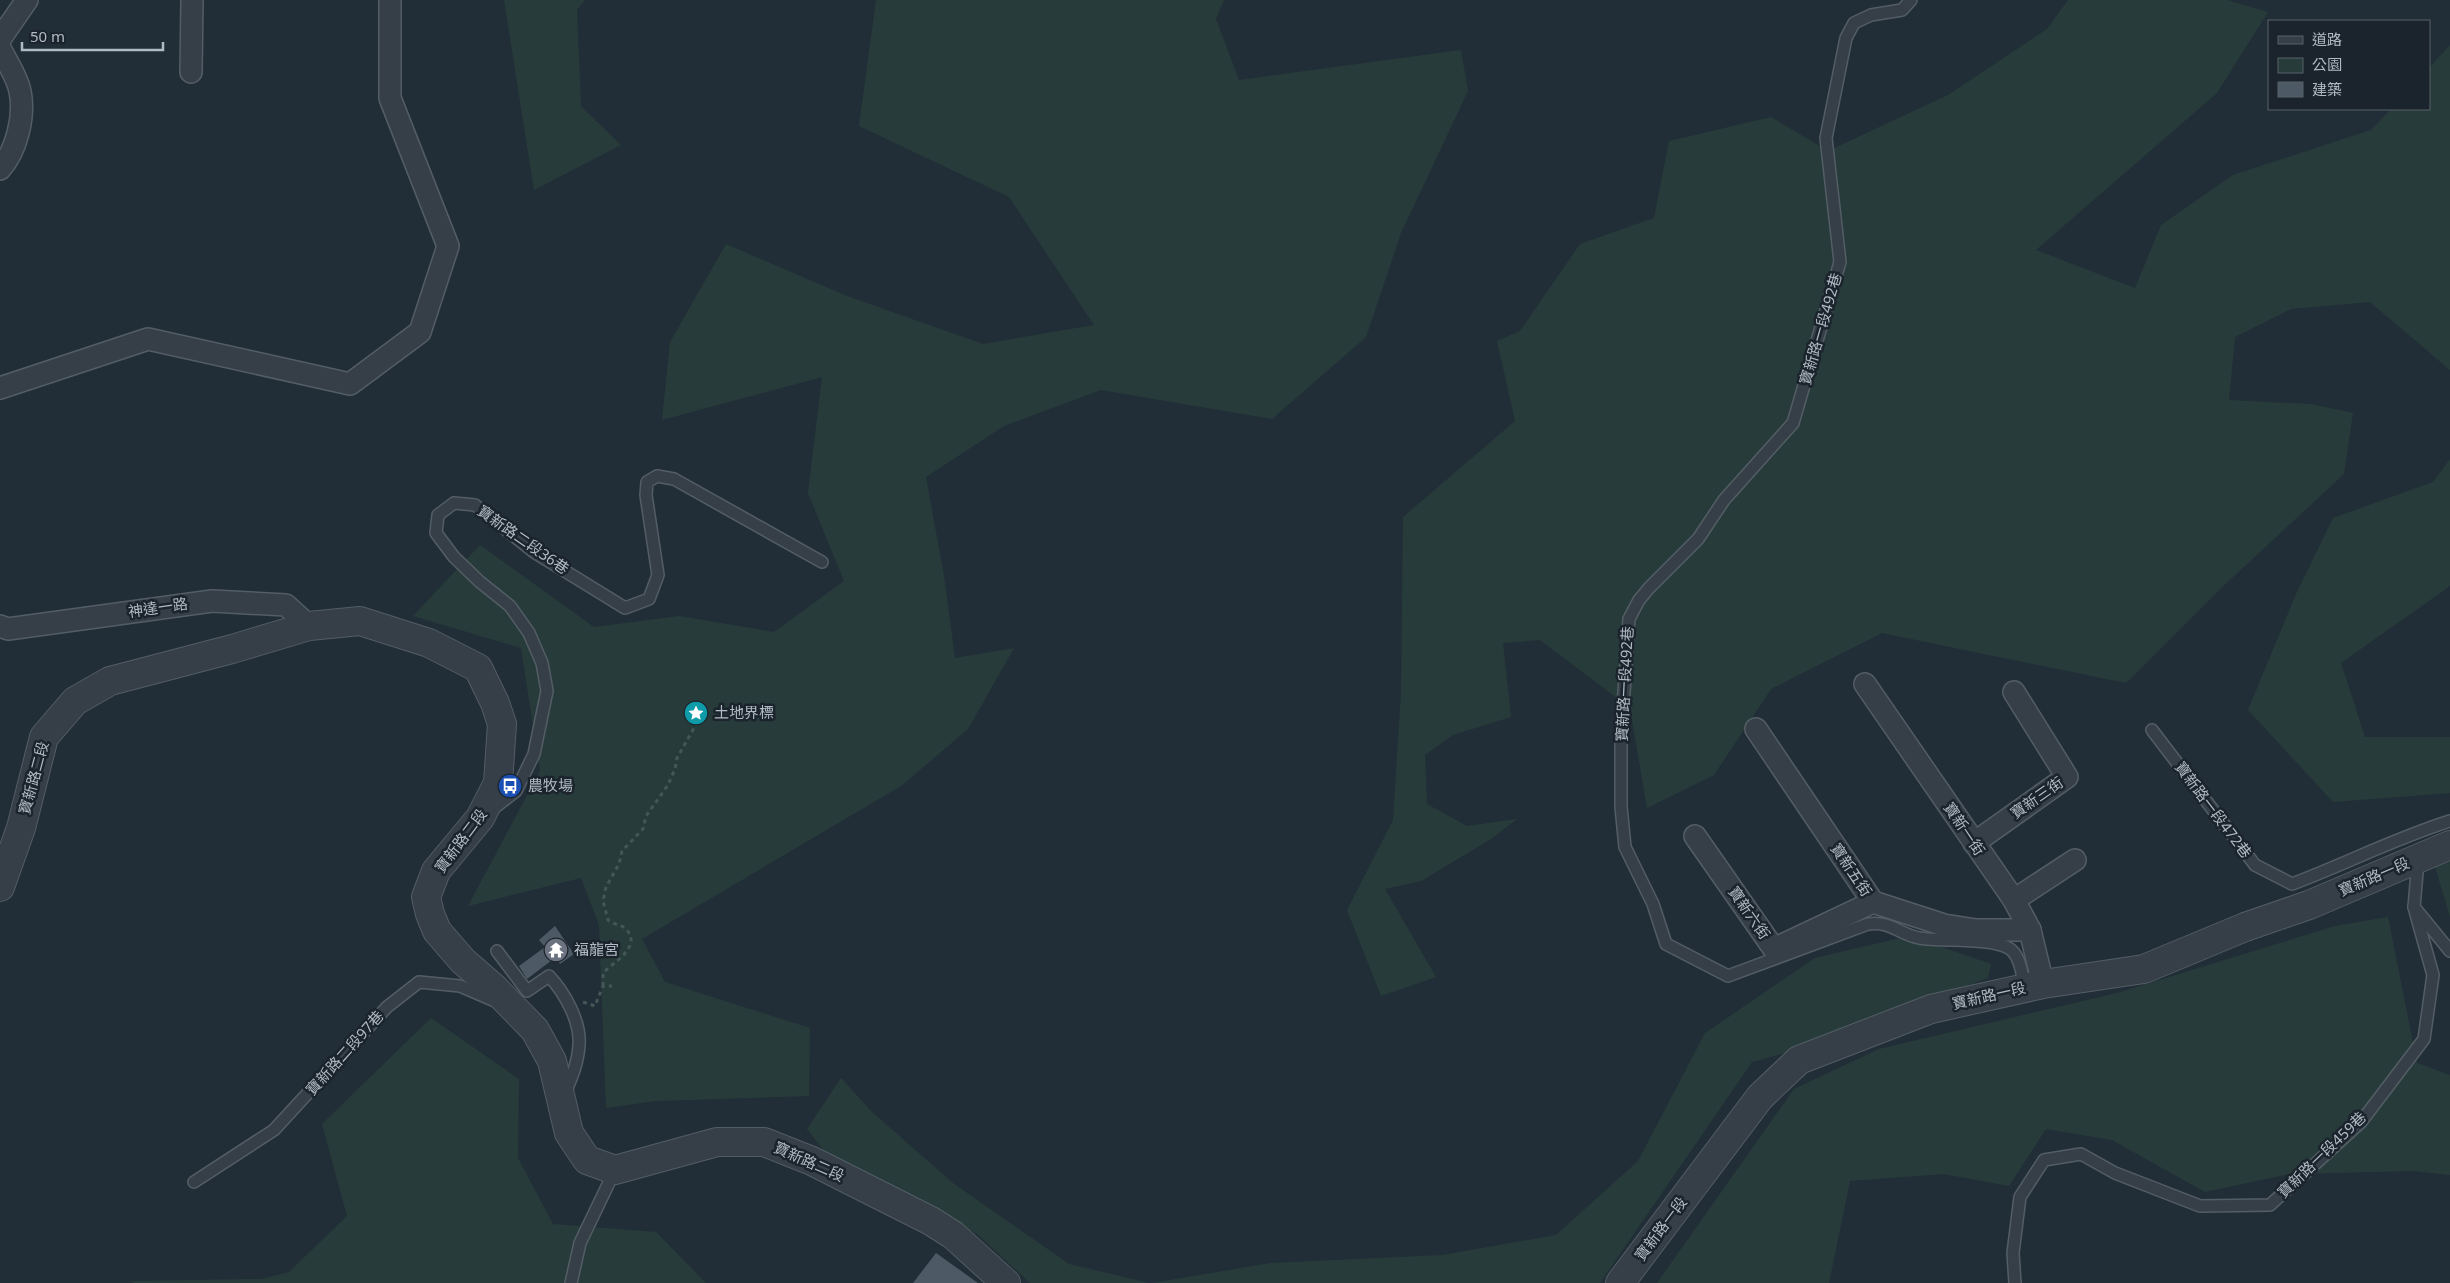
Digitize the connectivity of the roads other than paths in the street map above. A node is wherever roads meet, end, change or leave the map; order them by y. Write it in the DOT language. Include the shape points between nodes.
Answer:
graph roads {
  1 [pos="27,0"];
  2 [pos="192,0"];
  3 [pos="390,0"];
  4 [pos="1911,0"];
  5 [pos="0,39"];
  6 [pos="0,48"];
  7 [pos="191,72"];
  8 [pos="0,169"];
  9 [pos="0,388"];
  10 [pos="822,562"];
  11 [pos="0,626"];
  12 [pos="309,626"];
  13 [pos="1865,684"];
  14 [pos="2014,692"];
  15 [pos="1756,729"];
  16 [pos="2152,730"];
  17 [pos="480,818"];
  18 [pos="2450,821"];
  19 [pos="1694,836"];
  20 [pos="1974,843"];
  21 [pos="2450,845"];
  22 [pos="2418,859"];
  23 [pos="2075,860"];
  24 [pos="0,887"];
  25 [pos="2014,900"];
  26 [pos="1873,902"];
  27 [pos="2414,907"];
  28 [pos="2030,930"];
  29 [pos="497,951"];
  30 [pos="2450,951"];
  31 [pos="2034,986"];
  32 [pos="513,1008"];
  33 [pos="562,1099"];
  34 [pos="615,1170"];
  35 [pos="194,1182"];
  36 [pos="571,1283"];
  37 [pos="1006,1283"];
  38 [pos="1620,1283"];
  39 [pos="2015,1283"];
  1 -- 5 [label="street"];
  2 -- 7 [label="street"];
  3 -- 9 [label="street" via="390,98 448,246 420,332 350,384 148,339"];
  4 -- 31 [label="lane, 寶新路一段492巷" via="1902,10 1871,15 1854,23 1846,38 1826,138 1840,262 1793,423 1724,500 1698,539 1644,594 1629,619 1621,736 1624,847 1653,904 1666,944 1728,976 1868,924 1879,923 1918,937 1984,942 2010,949"];
  6 -- 8 [label="street" via="20,90 21,125"];
  10 -- 17 [label="lane, 寶新路二段36巷" via="674,479 657,476 648,482 646,495 658,575 649,600 626,608 534,552 475,505 454,503 438,515 436,534 454,558 510,606 529,633 542,663 547,691 534,754 516,791"];
  11 -- 12 [label="street, 神達一路" via="8,629 212,600 286,605"];
  12 -- 17 [label="street, 寶新路二段" via="360,621 429,643 478,668 502,724 498,783"];
  12 -- 24 [label="street, 寶新路二段" via="110,681 75,701 44,737 21,828"];
  13 -- 20 [label="street, 寶新一街"];
  14 -- 20 [label="street, 寶新三街" via="2068,777"];
  15 -- 26 [label="street, 寶新五街"];
  16 -- 18 [label="lane, 寶新路一段472巷" via="2255,865 2292,884"];
  17 -- 32 [label="street, 寶新路二段" via="436,871 426,897 437,931 463,961"];
  19 -- 26 [label="street, 寶新六街" via="1774,950"];
  20 -- 25 [label="street, 寶新一街"];
  21 -- 22 [label="street, 寶新路一段"];
  22 -- 27 [label="lane"];
  22 -- 31 [label="street, 寶新路一段" via="2144,969"];
  23 -- 25 [label="street"];
  25 -- 28 [label="street, 寶新一街"];
  26 -- 28 [label="street, 寶新五街" via="1944,925 1976,930"];
  27 -- 30 [label="lane"];
  27 -- 39 [label="lane, 寶新路一段459巷" via="2433,975 2424,1039 2361,1122 2270,1205 2200,1206 2115,1173 2081,1154 2044,1160 2020,1197 2013,1253"];
  28 -- 31 [label="street, 寶新一街"];
  29 -- 33 [label="lane" via="527,991 549,976 566,1000 580,1043 575,1070"];
  31 -- 38 [label="street, 寶新路一段" via="1932,1009 1799,1060 1760,1097"];
  32 -- 33 [label="street, 寶新路二段" via="535,1030 552,1061"];
  32 -- 35 [label="lane, 寶新路二段97巷" via="460,986 419,982 387,1007 274,1130"];
  33 -- 34 [label="street, 寶新路二段" via="569,1133 587,1160"];
  34 -- 36 [label="lane" via="580,1243"];
  34 -- 37 [label="street, 寶新路二段" via="716,1142 764,1142 812,1161 931,1221 953,1235"];
}
